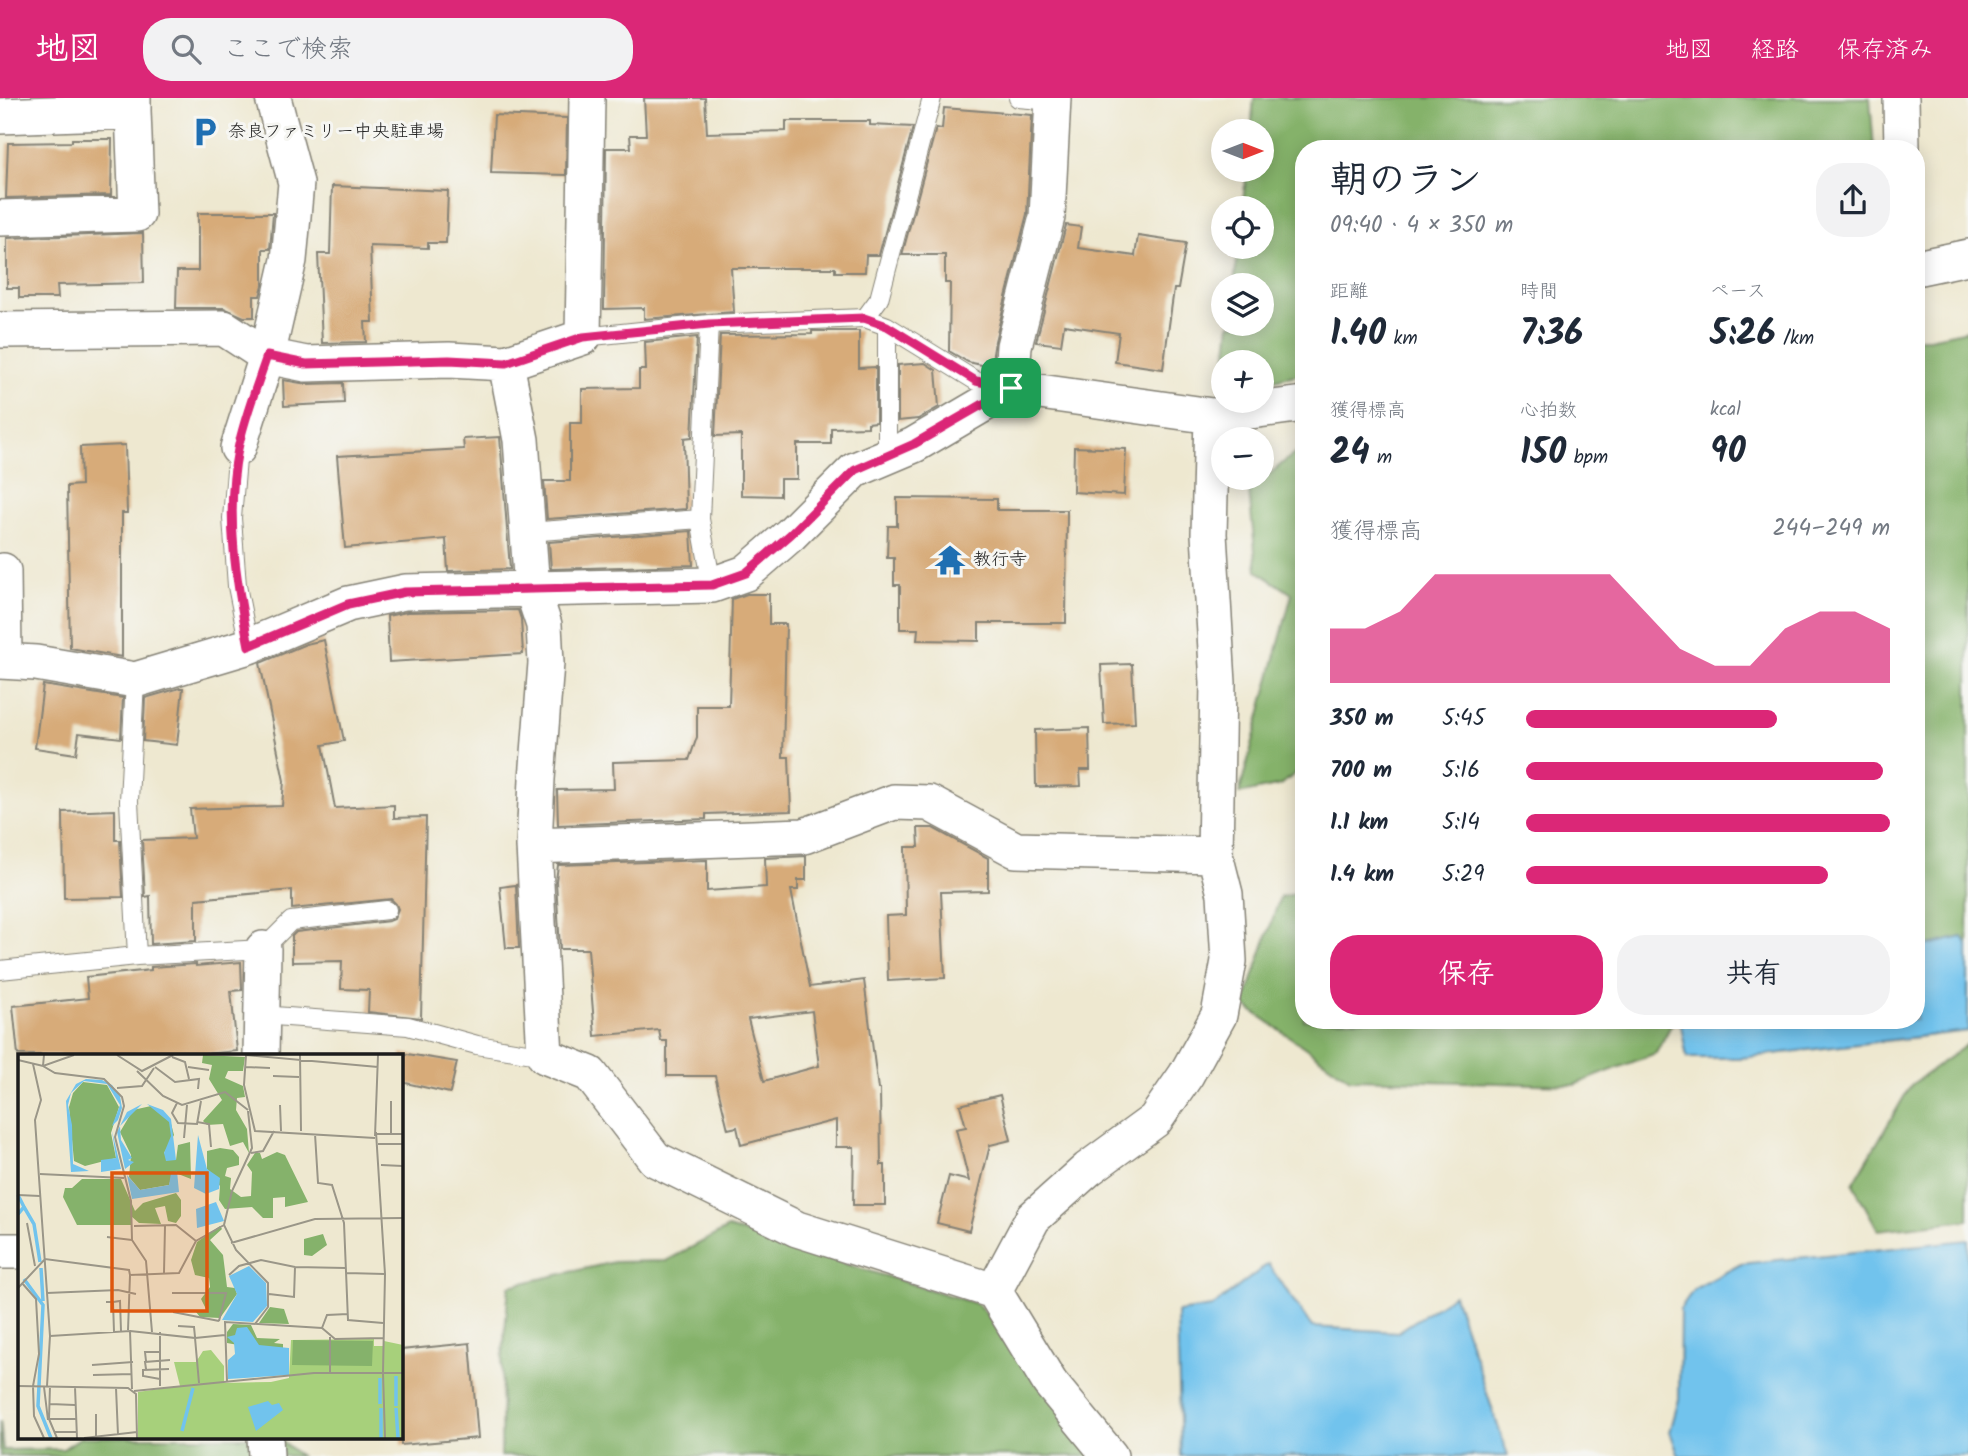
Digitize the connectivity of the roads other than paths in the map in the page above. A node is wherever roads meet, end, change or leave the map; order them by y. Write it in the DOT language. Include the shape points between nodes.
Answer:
graph roads {
  1 [pos="273,98"];
  2 [pos="587,98"];
  3 [pos="932,98"];
  4 [pos="1018,98"];
  5 [pos="1900,98"];
  6 [pos="1053,100"];
  7 [pos="133,104"];
  8 [pos="0,116"];
  9 [pos="1902,140"];
  10 [pos="0,218"];
  11 [pos="1968,257"];
  12 [pos="1925,266"];
  13 [pos="864,318"];
  14 [pos="709,324"];
  15 [pos="887,326"];
  16 [pos="0,330"];
  17 [pos="583,337"];
  18 [pos="267,356"];
  19 [pos="506,363"];
  20 [pos="1011,388"];
  21 [pos="1295,405"];
  22 [pos="1212,416"];
  23 [pos="238,448"];
  24 [pos="887,456"];
  25 [pos="700,519"];
  26 [pos="528,532"];
  27 [pos="3,571"];
  28 [pos="712,585"];
  29 [pos="532,589"];
  30 [pos="249,646"];
  31 [pos="2,660"];
  32 [pos="135,680"];
  33 [pos="534,846"];
  34 [pos="1215,855"];
  35 [pos="387,910"];
  36 [pos="263,949"];
  37 [pos="137,956"];
  38 [pos="0,970"];
  39 [pos="261,1015"];
  40 [pos="261,1054"];
  41 [pos="545,1056"];
  42 [pos="0,1251"];
  43 [pos="18,1251"];
  44 [pos="994,1292"];
  45 [pos="265,1438"];
  46 [pos="266,1456"];
  47 [pos="1110,1456"];
  1 -- 18 [label="street" via="296,183 289,260"];
  2 -- 17 [label="street"];
  3 -- 13 [label="lane" via="879,299"];
  4 -- 6 [label="lane"];
  5 -- 9 [label="street"];
  6 -- 20 [label="street" via="1047,216 1014,346"];
  7 -- 8 [label="street"];
  7 -- 10 [label="street" via="137,214"];
  11 -- 12 [label="street"];
  13 -- 14 [label="lane"];
  13 -- 15 [label="lane"];
  14 -- 17 [label="lane"];
  14 -- 25 [label="lane"];
  15 -- 20 [label="lane" via="976,381"];
  15 -- 24 [label="lane"];
  16 -- 18 [label="street" via="224,328"];
  17 -- 19 [label="street"];
  18 -- 19 [label="street" via="306,364"];
  18 -- 23 [label="street"];
  19 -- 26 [label="street" via="521,440"];
  20 -- 22 [label="street"];
  20 -- 24 [label="street"];
  21 -- 22 [label="street"];
  22 -- 34 [label="street" via="1209,534 1218,682"];
  23 -- 30 [label="lane" via="232,518 237,586"];
  24 -- 28 [label="street" via="855,470 746,573"];
  25 -- 26 [label="lane"];
  25 -- 28 [label="lane"];
  26 -- 29 [label="street"];
  27 -- 31 [label="street"];
  28 -- 29 [label="street"];
  29 -- 30 [label="street" via="405,592 348,604"];
  29 -- 33 [label="street" via="544,625 546,663"];
  30 -- 32 [label="street"];
  31 -- 32 [label="street"];
  32 -- 37 [label="lane" via="129,801"];
  33 -- 34 [label="street" via="804,836 894,802 929,803 1016,850"];
  33 -- 41 [label="street"];
  34 -- 44 [label="street" via="1225,894 1229,961 1219,1015 1186,1076 1155,1120 1088,1169 1033,1218"];
  35 -- 36 [label="lane" via="290,921"];
  36 -- 37 [label="lane"];
  36 -- 39 [label="street"];
  37 -- 38 [label="lane"];
  39 -- 40 [label="street"];
  39 -- 41 [label="lane" via="408,1026 477,1045"];
  41 -- 44 [label="street" via="590,1074 655,1159 797,1229"];
  42 -- 43 [label="street"];
  44 -- 47 [label="street" via="1050,1383"];
  45 -- 46 [label="street"];
}
